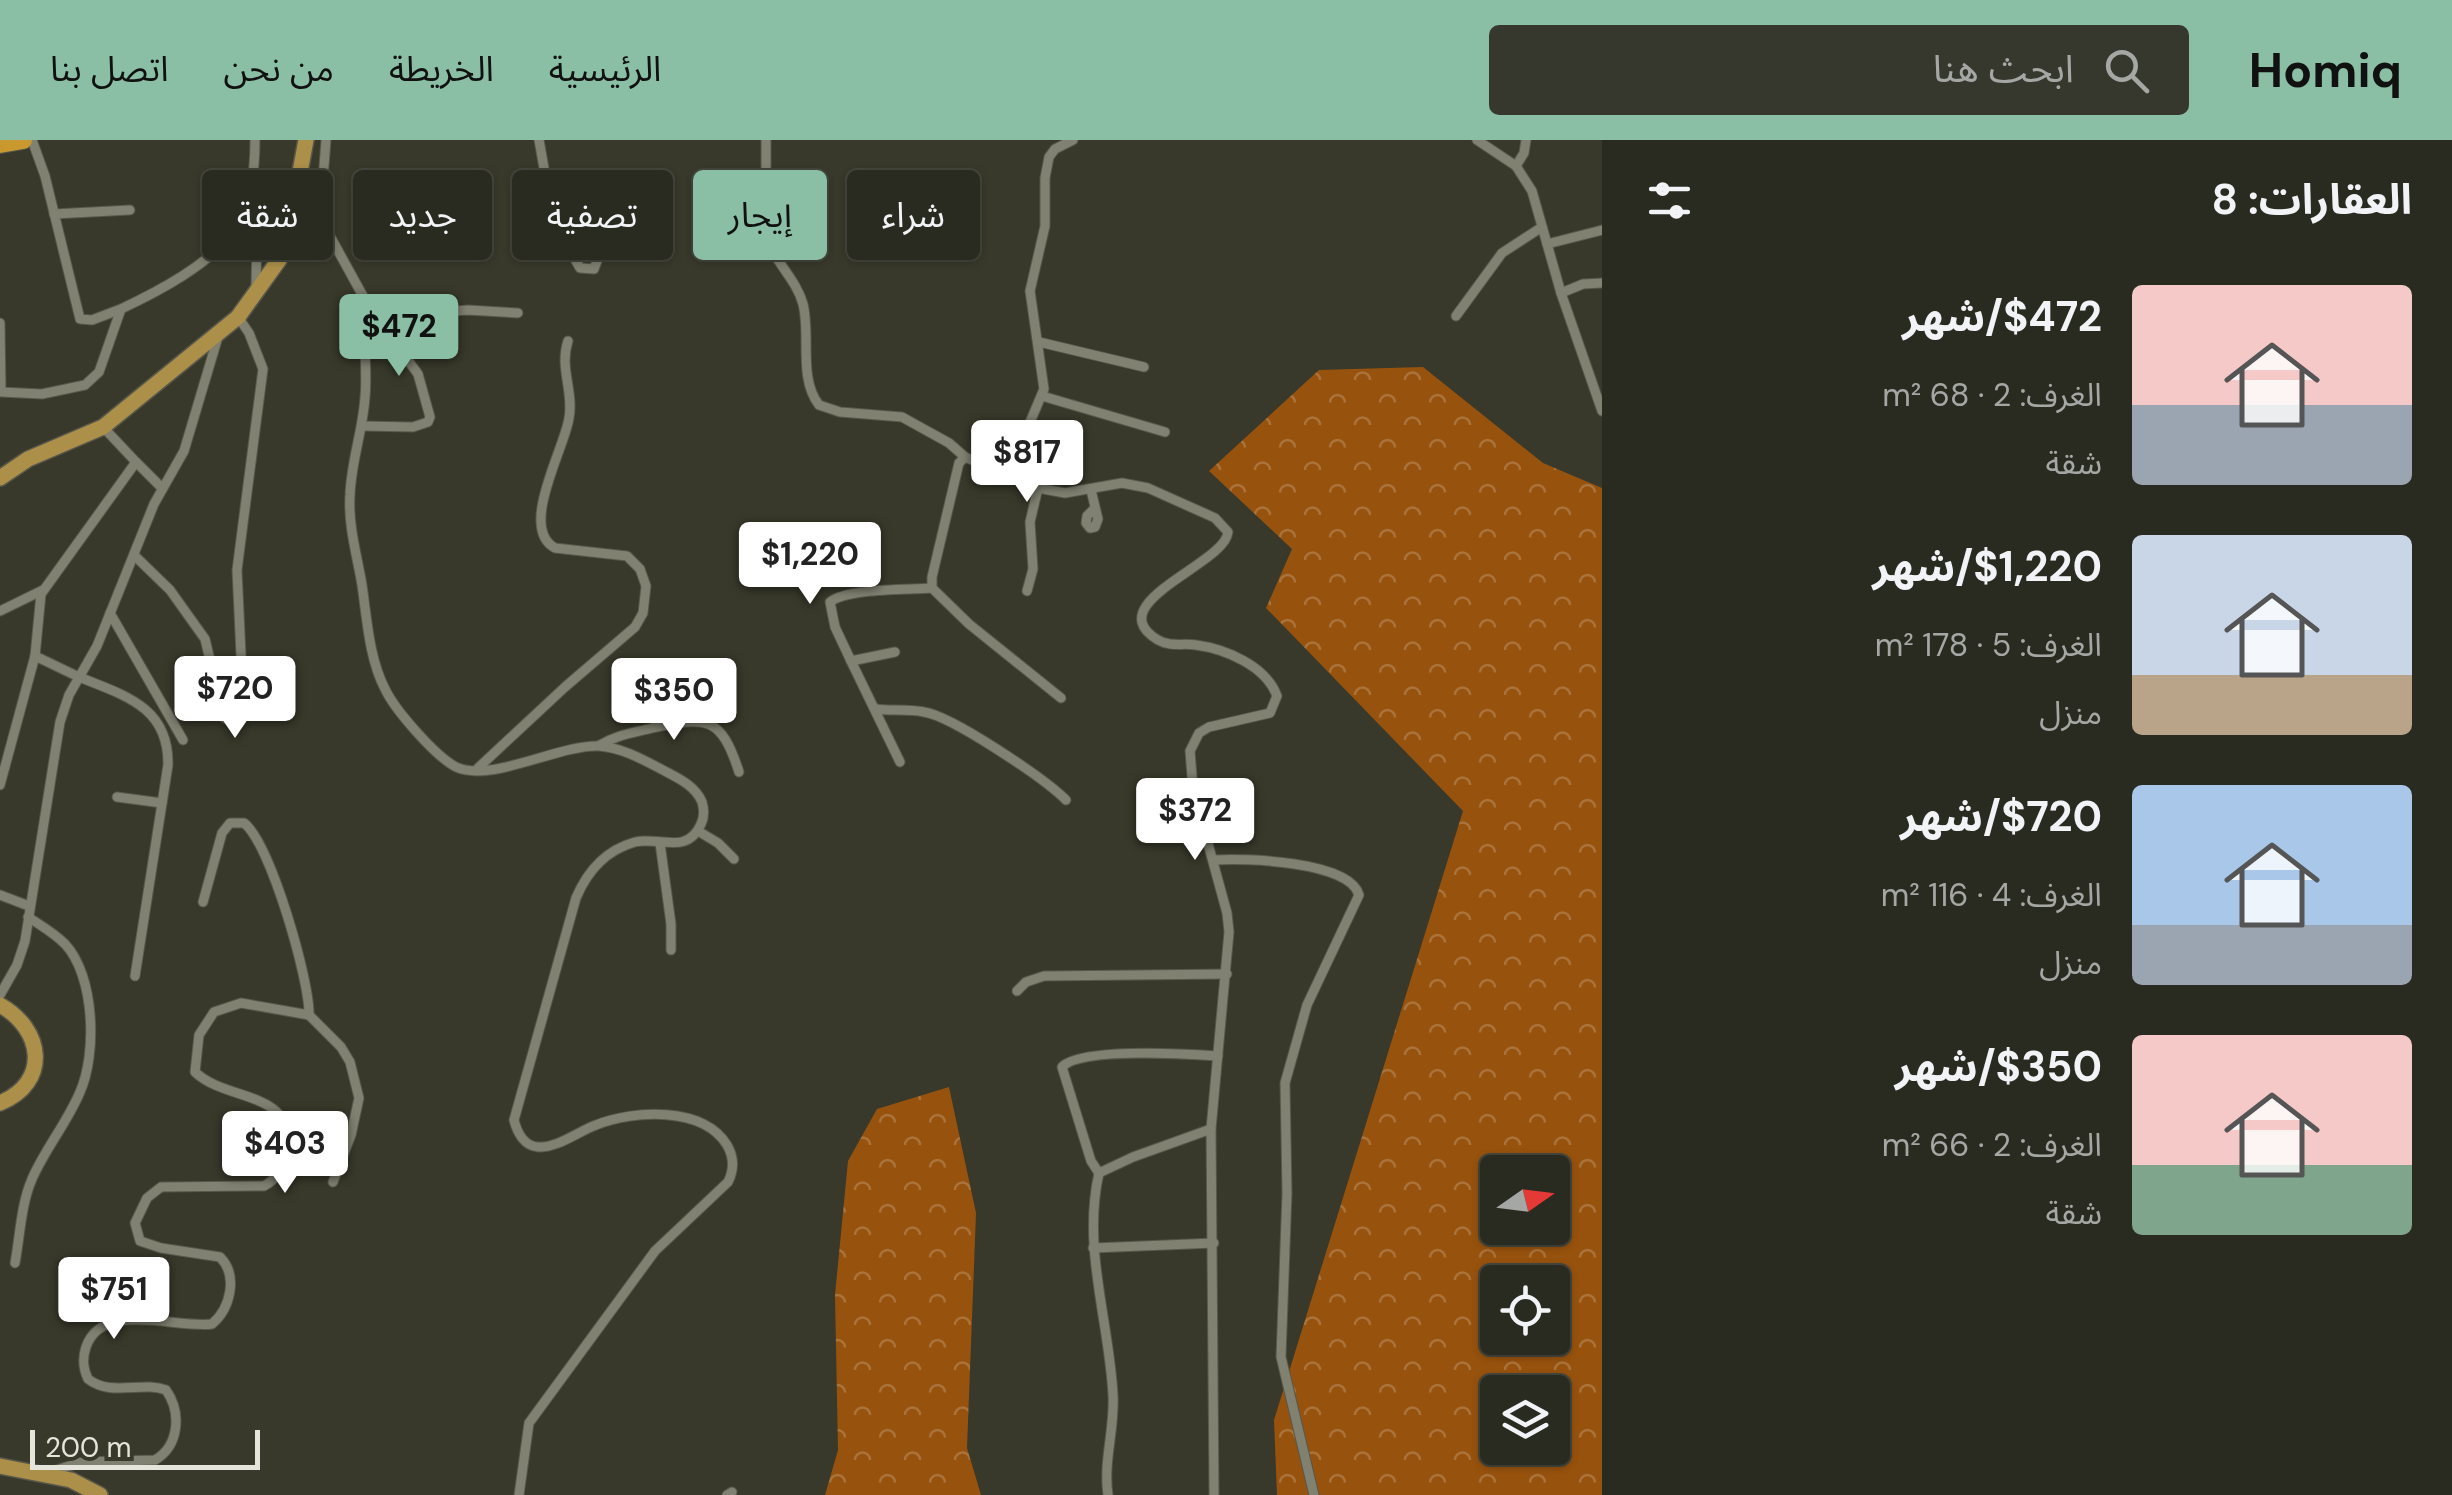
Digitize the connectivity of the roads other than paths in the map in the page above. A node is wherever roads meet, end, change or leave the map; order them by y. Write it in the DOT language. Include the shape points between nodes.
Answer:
graph roads {
  1 [pos="22,140"];
  2 [pos="32,140"];
  3 [pos="255,140"];
  4 [pos="306,140"];
  5 [pos="326,140"];
  6 [pos="539,140"];
  7 [pos="766,140"];
  8 [pos="1073,140"];
  9 [pos="1477,140"];
  10 [pos="1526,140"];
  11 [pos="0,144"];
  12 [pos="1516,166"];
  13 [pos="250,170"];
  14 [pos="544,170"];
  15 [pos="130,210"];
  16 [pos="54,214"];
  17 [pos="1542,227"];
  18 [pos="575,230"];
  19 [pos="1602,230"];
  20 [pos="1547,244"];
  21 [pos="202,259"];
  22 [pos="256,260"];
  23 [pos="1602,282"];
  24 [pos="1561,292"];
  25 [pos="256,297"];
  26 [pos="369,306"];
  27 [pos="120,309"];
  28 [pos="518,314"];
  29 [pos="1456,316"];
  30 [pos="376,317"];
  31 [pos="238,318"];
  32 [pos="0,323"];
  33 [pos="219,334"];
  34 [pos="568,341"];
  35 [pos="1039,342"];
  36 [pos="1144,367"];
  37 [pos="0,392"];
  38 [pos="1042,396"];
  39 [pos="1602,411"];
  40 [pos="362,426"];
  41 [pos="103,427"];
  42 [pos="1165,432"];
  43 [pos="965,458"];
  44 [pos="136,462"];
  45 [pos="998,472"];
  46 [pos="0,478"];
  47 [pos="162,488"];
  48 [pos="1038,488"];
  49 [pos="1091,490"];
  50 [pos="1095,508"];
  51 [pos="136,556"];
  52 [pos="932,588"];
  53 [pos="44,590"];
  54 [pos="1027,591"];
  55 [pos="0,611"];
  56 [pos="110,613"];
  57 [pos="895,652"];
  58 [pos="35,656"];
  59 [pos="851,661"];
  60 [pos="79,676"];
  61 [pos="1062,698"];
  62 [pos="876,709"];
  63 [pos="894,723"];
  64 [pos="183,740"];
  65 [pos="597,746"];
  66 [pos="900,762"];
  67 [pos="476,770"];
  68 [pos="739,772"];
  69 [pos="0,785"];
  70 [pos="117,797"];
  71 [pos="1066,800"];
  72 [pos="162,803"];
  73 [pos="698,831"];
  74 [pos="660,843"];
  75 [pos="734,859"];
  76 [pos="1214,860"];
  77 [pos="0,895"];
  78 [pos="203,902"];
  79 [pos="28,911"];
  80 [pos="671,950"];
  81 [pos="1226,974"];
  82 [pos="135,976"];
  83 [pos="1017,991"];
  84 [pos="0,995"];
  85 [pos="0,1004"];
  86 [pos="309,1016"];
  87 [pos="1218,1056"];
  88 [pos="0,1103"];
  89 [pos="1211,1129"];
  90 [pos="1099,1173"];
  91 [pos="332,1182"];
  92 [pos="1214,1243"];
  93 [pos="1093,1248"];
  94 [pos="15,1262"];
  95 [pos="0,1466"];
  96 [pos="40,1475"];
  97 [pos="100,1495"];
  98 [pos="520,1495"];
  99 [pos="1108,1495"];
  100 [pos="1214,1495"];
  101 [pos="1314,1495"];
  1 -- 11 [label="highway"];
  2 -- 16 [label="street"];
  3 -- 13 [label="street"];
  4 -- 25 [label="main road" via="287,241"];
  5 -- 26 [label="street" via="322,220"];
  6 -- 14 [label="street"];
  7 -- 43 [label="street" via="766,234 803,305 808,384 816,401 840,412 902,417"];
  8 -- 35 [label="street" via="1051,152 1045,178 1044,226 1030,291"];
  9 -- 12 [label="street"];
  10 -- 12 [label="street"];
  12 -- 17 [label="street"];
  15 -- 16 [label="street"];
  16 -- 27 [label="street" via="80,319"];
  17 -- 20 [label="street"];
  17 -- 29 [label="street" via="1502,253"];
  18 -- 18 [label="street" via="558,232 556,246 592,270 596,256"];
  19 -- 20 [label="street"];
  20 -- 24 [label="street"];
  21 -- 27 [label="street"];
  22 -- 25 [label="street"];
  23 -- 24 [label="street"];
  24 -- 39 [label="street"];
  25 -- 31 [label="main road"];
  26 -- 30 [label="street"];
  26 -- 40 [label="street"];
  27 -- 37 [label="street" via="99,372 85,385 42,394"];
  28 -- 30 [label="street" via="454,310"];
  30 -- 40 [label="street" via="418,374 430,416 419,426"];
  31 -- 33 [label="main road"];
  31 -- 51 [label="street" via="263,369 236,570 242,676 233,722 224,718 204,638"];
  32 -- 37 [label="street"];
  33 -- 41 [label="main road"];
  33 -- 47 [label="street" via="189,437"];
  34 -- 67 [label="street" via="563,367 570,416 545,492 544,537 555,548 632,559 646,586 643,612 635,628"];
  35 -- 36 [label="street"];
  35 -- 38 [label="street"];
  38 -- 42 [label="street"];
  38 -- 45 [label="street" via="1020,446"];
  40 -- 67 [label="street" via="350,494 352,531 378,674 436,752"];
  41 -- 44 [label="street"];
  41 -- 46 [label="main road"];
  43 -- 45 [label="street"];
  43 -- 52 [label="street"];
  44 -- 47 [label="street"];
  44 -- 53 [label="street"];
  45 -- 48 [label="street"];
  47 -- 51 [label="street"];
  48 -- 49 [label="street"];
  48 -- 54 [label="street"];
  49 -- 50 [label="street"];
  49 -- 76 [label="street" via="1122,483 1148,488 1215,518 1228,532 1216,553 1151,599 1144,617 1161,642 1204,646 1242,660 1266,677 1277,696 1270,714 1208,726 1193,741 1189,771"];
  51 -- 56 [label="street"];
  52 -- 59 [label="street" via="832,599 829,608"];
  52 -- 61 [label="street"];
  53 -- 55 [label="street"];
  53 -- 58 [label="street"];
  56 -- 60 [label="street"];
  56 -- 64 [label="street"];
  57 -- 59 [label="street"];
  58 -- 60 [label="street"];
  58 -- 69 [label="street"];
  59 -- 62 [label="street"];
  60 -- 72 [label="street" via="132,698 162,730 168,753"];
  60 -- 79 [label="street" via="60,722"];
  62 -- 63 [label="street"];
  62 -- 63 [label="street"];
  63 -- 66 [label="street"];
  63 -- 71 [label="street" via="924,712 945,720 1048,782"];
  65 -- 67 [label="street"];
  65 -- 68 [label="street" via="696,720 721,732"];
  65 -- 73 [label="street" via="636,757 690,786 702,802"];
  70 -- 72 [label="street"];
  72 -- 82 [label="street"];
  73 -- 74 [label="street" via="682,844"];
  73 -- 75 [label="street"];
  74 -- 80 [label="street"];
  74 -- 98 [label="street" via="620,848 582,885 514,1120 536,1147 622,1117 692,1120 726,1142 732,1173 654,1251 529,1423"];
  76 -- 81 [label="street" via="1227,913"];
  76 -- 101 [label="street" via="1284,862 1345,877 1359,890 1307,1005 1285,1083 1280,1358"];
  77 -- 79 [label="street"];
  78 -- 86 [label="street" via="222,833 230,823 244,823 260,842 304,972"];
  79 -- 84 [label="street" via="21,954"];
  79 -- 94 [label="street" via="72,954 92,1042 79,1096 32,1178"];
  81 -- 83 [label="street" via="1044,976"];
  81 -- 87 [label="street"];
  85 -- 88 [label="main road" via="19,1018 35,1052 27,1086"];
  86 -- 91 [label="street" via="346,1054 358,1090 354,1123"];
  86 -- 96 [label="street" via="227,1005 210,1015 196,1048 194,1069 204,1080 261,1100 280,1116 288,1144 276,1178 256,1188 162,1187 135,1223 144,1244 224,1260 231,1285 220,1317 207,1325 108,1324 85,1350 86,1374 95,1384 169,1393 176,1418 170,1448 155,1460 82,1462"];
  87 -- 89 [label="street"];
  87 -- 90 [label="street" via="1094,1056 1065,1064 1063,1076"];
  89 -- 90 [label="street"];
  89 -- 92 [label="street"];
  90 -- 93 [label="street"];
  92 -- 93 [label="street"];
  92 -- 100 [label="street"];
  93 -- 99 [label="street" via="1114,1401"];
  95 -- 96 [label="main road"];
  96 -- 97 [label="main road" via="72,1480"];
}
